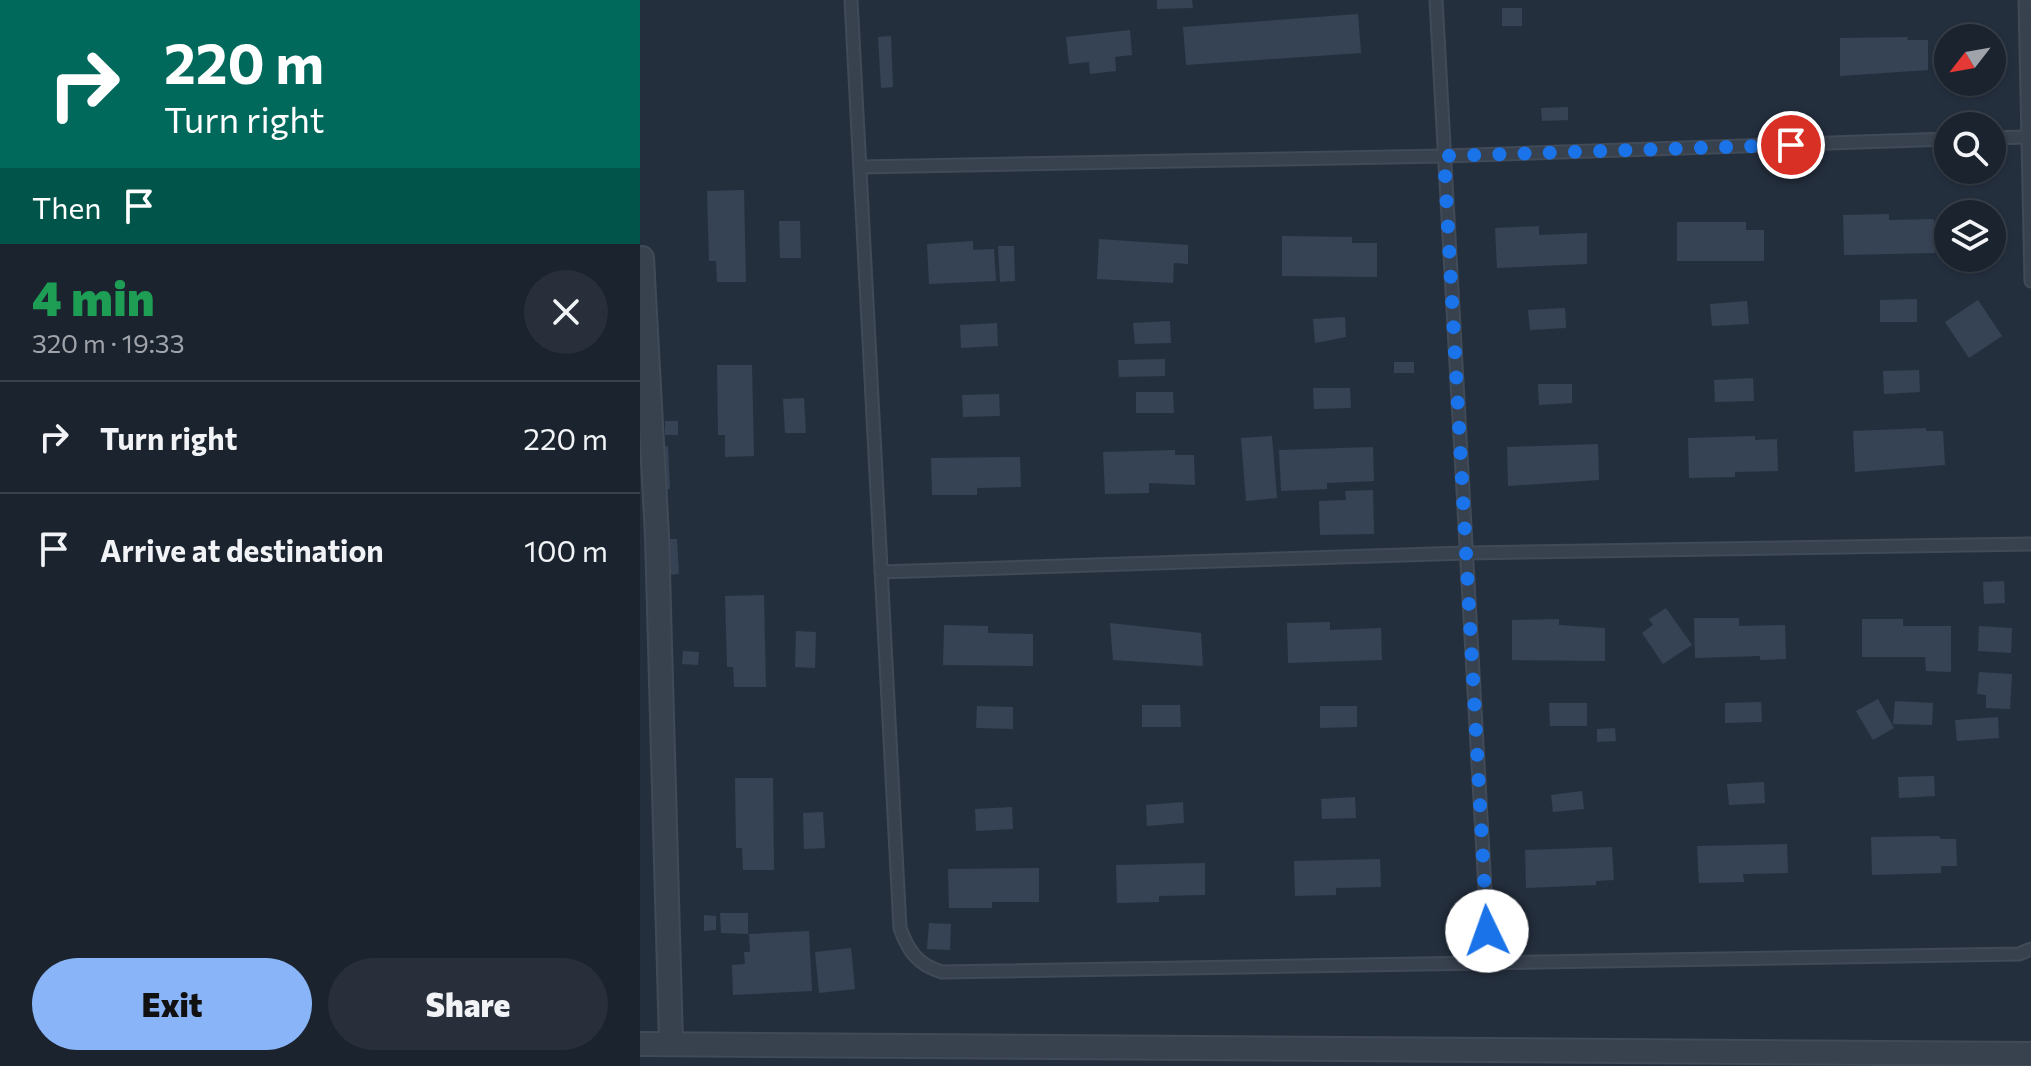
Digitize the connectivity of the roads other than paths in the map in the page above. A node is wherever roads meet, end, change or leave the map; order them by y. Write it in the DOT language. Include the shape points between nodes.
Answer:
graph roads {
  1 [pos="851,0"];
  2 [pos="1436,0"];
  3 [pos="2025,0"];
  4 [pos="2025,137"];
  5 [pos="2006,138"];
  6 [pos="1934,139"];
  7 [pos="1444,156"];
  8 [pos="860,167"];
  9 [pos="642,258"];
  10 [pos="2031,281"];
  11 [pos="649,536"];
  12 [pos="2031,544"];
  13 [pos="1466,553"];
  14 [pos="881,572"];
  15 [pos="2031,949"];
  16 [pos="1489,963"];
  17 [pos="671,1043"];
  18 [pos="640,1044"];
  19 [pos="2031,1054"];
  1 -- 8 [label="lane"];
  2 -- 7 [label="lane"];
  3 -- 4 [label="lane"];
  4 -- 5 [label="lane"];
  4 -- 10 [label="lane"];
  6 -- 7 [label="lane"];
  7 -- 8 [label="lane"];
  7 -- 13 [label="lane"];
  8 -- 14 [label="lane"];
  9 -- 11 [label="street"];
  11 -- 17 [label="street"];
  12 -- 13 [label="lane"];
  13 -- 14 [label="lane"];
  13 -- 16 [label="lane"];
  14 -- 16 [label="lane" via="900,928 912,955 926,967 942,972"];
  15 -- 16 [label="lane" via="2019,954"];
  17 -- 18 [label="street"];
  17 -- 19 [label="street"];
}
